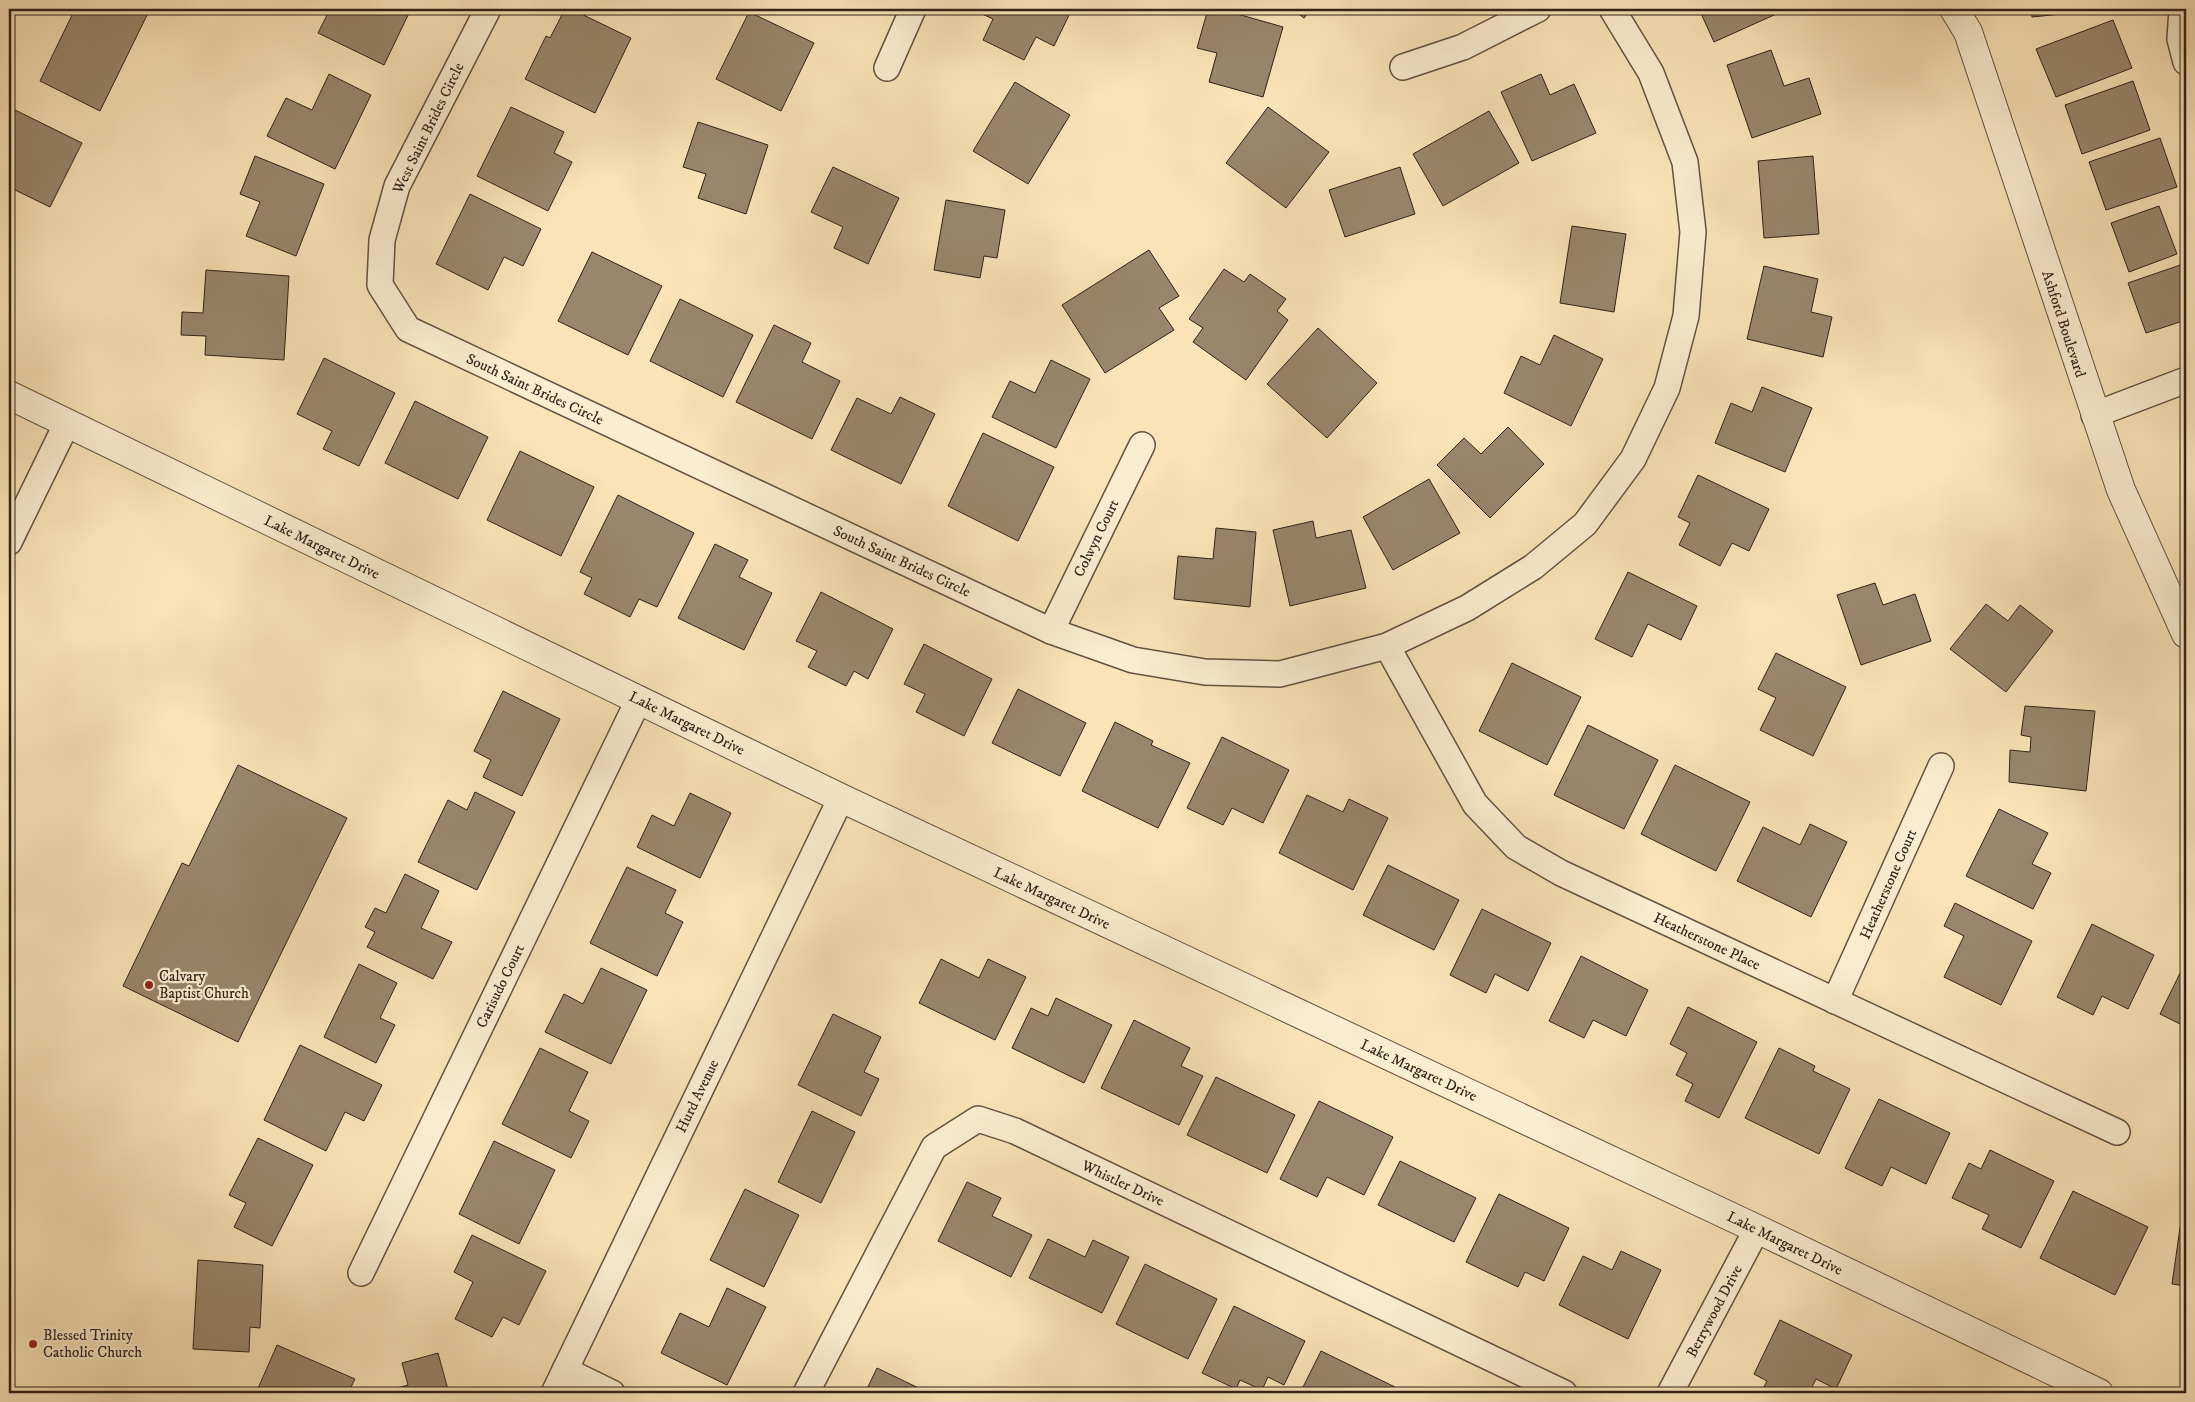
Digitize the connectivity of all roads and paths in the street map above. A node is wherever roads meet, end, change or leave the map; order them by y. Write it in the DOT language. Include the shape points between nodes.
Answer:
graph roads {
  1 [pos="488,9"];
  2 [pos="914,9"];
  3 [pos="1538,9"];
  4 [pos="1612,9"];
  5 [pos="1954,9"];
  6 [pos="2182,9"];
  7 [pos="2186,62"];
  8 [pos="1403,67"];
  9 [pos="886,68"];
  10 [pos="440,345"];
  11 [pos="2186,380"];
  12 [pos="9,395"];
  13 [pos="2094,415"];
  14 [pos="67,423"];
  15 [pos="1142,446"];
  16 [pos="9,542"];
  17 [pos="1051,632"];
  18 [pos="2186,634"];
  19 [pos="1387,646"];
  20 [pos="639,699"];
  21 [pos="1941,766"];
  22 [pos="841,798"];
  23 [pos="1835,1001"];
  24 [pos="2117,1132"];
  25 [pos="1757,1229"];
  26 [pos="361,1273"];
  27 [pos="565,1370"];
  28 [pos="554,1393"];
  29 [pos="612,1393"];
  30 [pos="806,1393"];
  31 [pos="1564,1393"];
  32 [pos="1670,1393"];
  33 [pos="2099,1393"];
  1 -- 10 [label="street, West Saint Brides Circle" via="397,186 382,240 380,285 408,329"];
  2 -- 9 [label="street"];
  3 -- 8 [label="street" via="1463,47"];
  4 -- 19 [label="street, South Saint Brides Circle" via="1651,73 1684,162 1693,232 1686,316 1667,388 1632,459 1585,524 1533,567 1467,608"];
  5 -- 13 [label="street, Ashford Boulevard" via="1968,32"];
  6 -- 7 [label="street" via="2180,39"];
  10 -- 17 [label="street, South Saint Brides Circle"];
  11 -- 13 [label="street"];
  12 -- 14 [label="street, Lake Margaret Drive"];
  13 -- 18 [label="street, Ashford Boulevard" via="2121,490"];
  14 -- 16 [label="street"];
  14 -- 20 [label="street, Lake Margaret Drive"];
  15 -- 17 [label="street, Colwyn Court"];
  17 -- 19 [label="street, South Saint Brides Circle" via="1133,660 1205,672 1280,674"];
  19 -- 23 [label="street, Heatherstone Place" via="1475,804 1516,847 1561,873"];
  20 -- 22 [label="street, Lake Margaret Drive"];
  20 -- 26 [label="street, Carisudo Court"];
  21 -- 23 [label="street, Heatherstone Court"];
  22 -- 25 [label="street, Lake Margaret Drive"];
  22 -- 27 [label="street, Hurd Avenue"];
  23 -- 24 [label="street, Heatherstone Place"];
  25 -- 32 [label="street, Berrywood Drive"];
  25 -- 33 [label="street, Lake Margaret Drive"];
  27 -- 28 [label="street, Hurd Avenue"];
  27 -- 29 [label="street"];
  30 -- 31 [label="street, Whistler Drive" via="934,1147 978,1119 1014,1131"];
}
